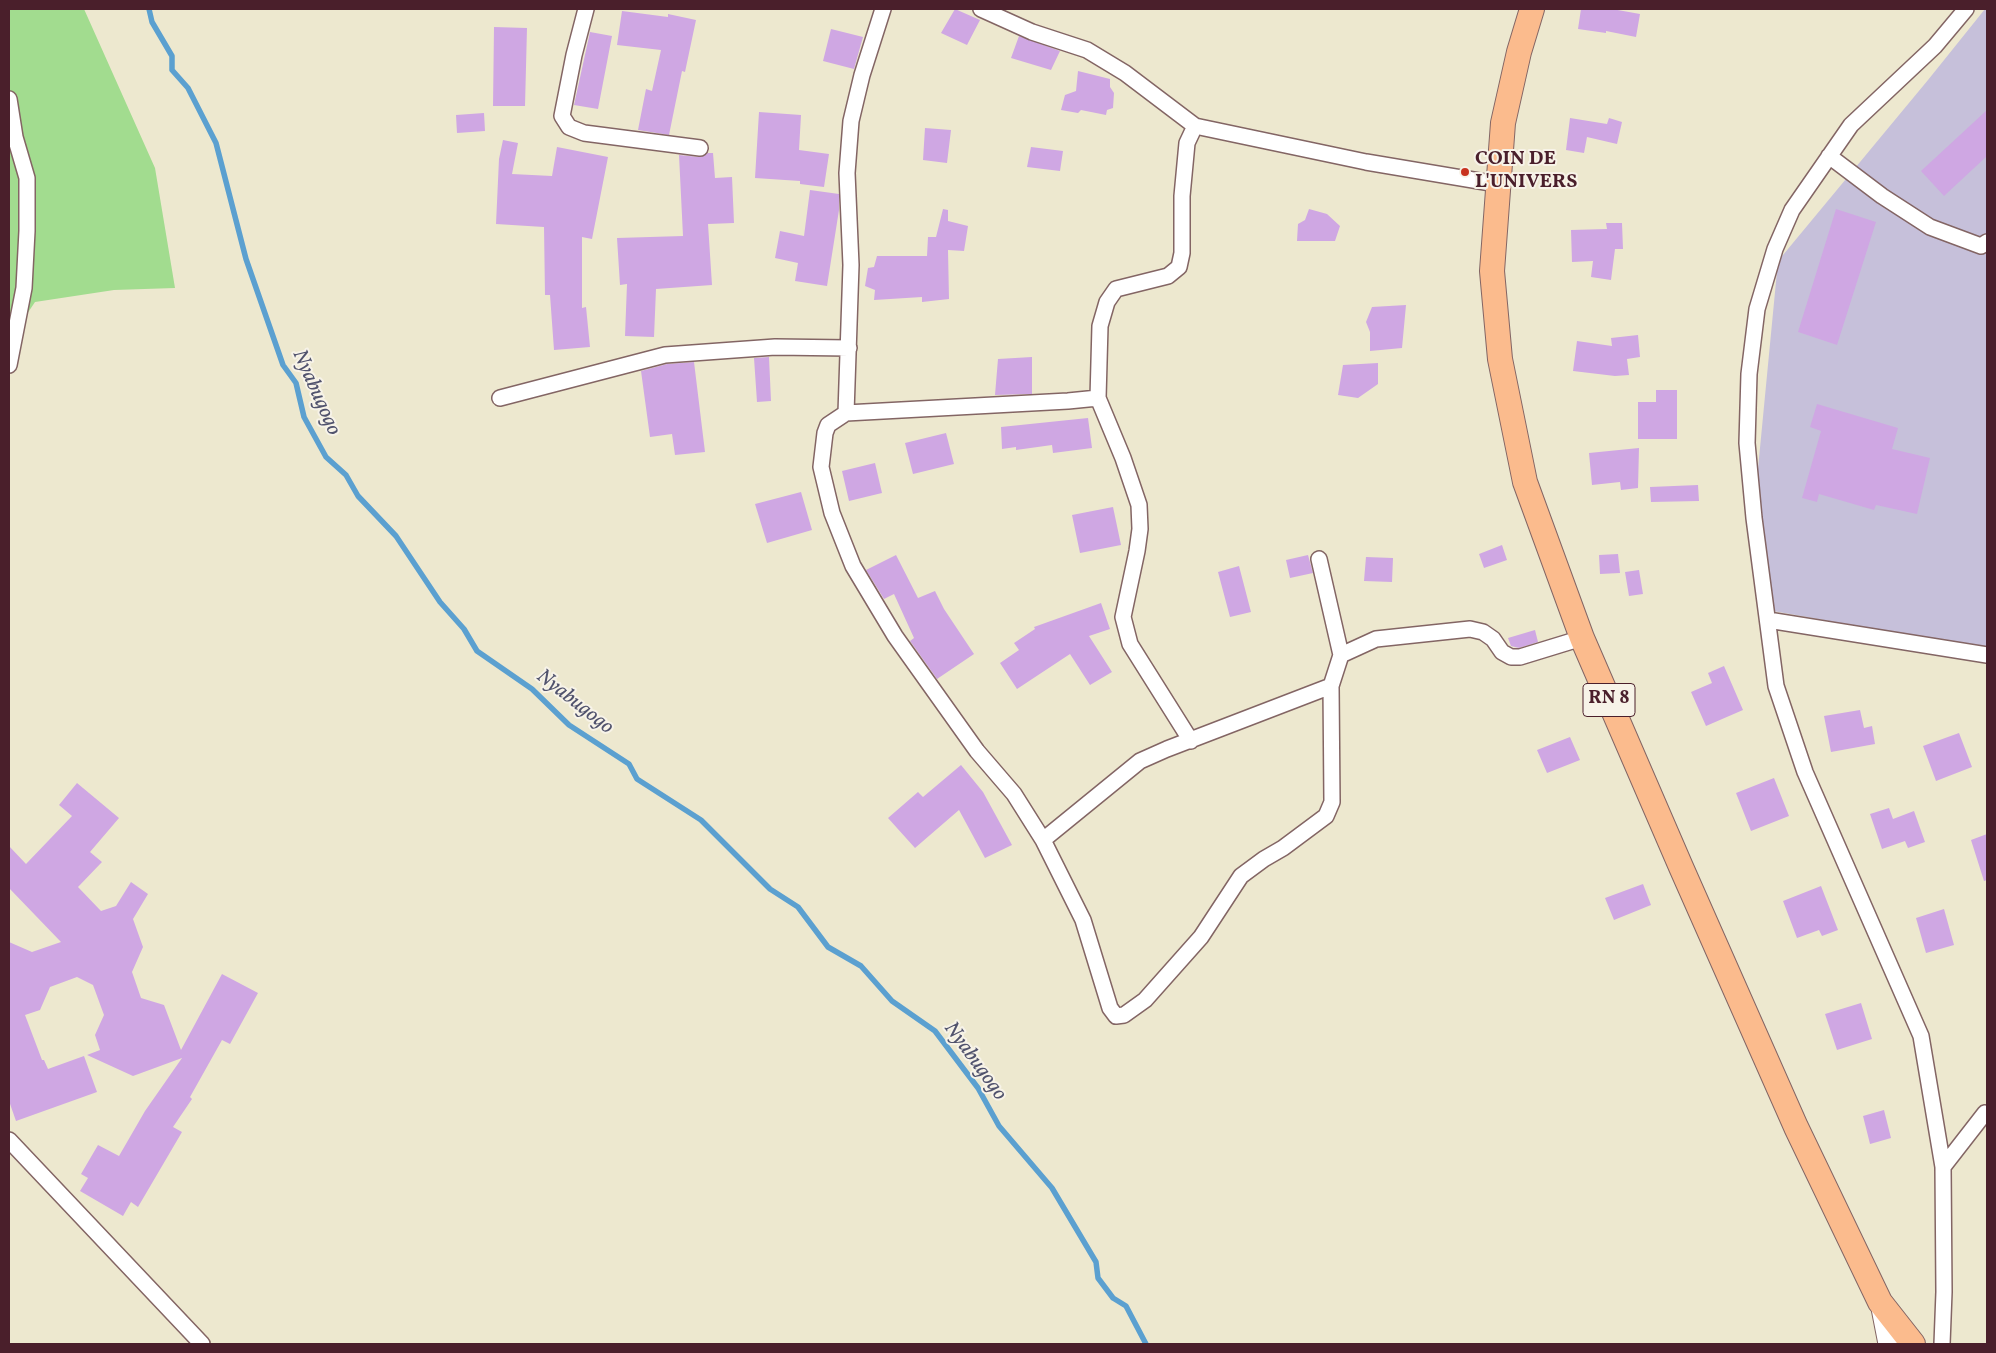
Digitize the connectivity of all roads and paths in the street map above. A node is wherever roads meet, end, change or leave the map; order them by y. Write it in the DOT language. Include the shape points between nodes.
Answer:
graph roads {
  1 [pos="586,9"];
  2 [pos="883,9"];
  3 [pos="981,9"];
  4 [pos="1532,9"];
  5 [pos="1966,9"];
  6 [pos="9,99"];
  7 [pos="1195,126"];
  8 [pos="700,148"];
  9 [pos="1829,156"];
  10 [pos="1497,184"];
  11 [pos="1987,242"];
  12 [pos="850,348"];
  13 [pos="9,365"];
  14 [pos="500,398"];
  15 [pos="1098,398"];
  16 [pos="846,413"];
  17 [pos="1319,559"];
  18 [pos="1768,620"];
  19 [pos="1582,638"];
  20 [pos="1341,655"];
  21 [pos="1987,656"];
  22 [pos="1331,686"];
  23 [pos="1191,741"];
  24 [pos="1042,840"];
  25 [pos="1987,1115"];
  26 [pos="9,1140"];
  27 [pos="1943,1167"];
  28 [pos="1880,1302"];
  29 [pos="202,1344"];
  30 [pos="1888,1344"];
  31 [pos="1913,1344"];
  32 [pos="1942,1344"];
  1 -- 8 [label="street" via="562,116 569,127 584,132"];
  2 -- 12 [label="street" via="851,121 847,173"];
  3 -- 7 [label="street" via="1032,32 1087,50 1125,73"];
  4 -- 10 [label="main road, RN 8" via="1503,123"];
  5 -- 9 [label="street" via="1935,46 1851,125"];
  6 -- 13 [label="street" via="15,137 27,178 27,231 24,288"];
  7 -- 10 [label="street" via="1366,162"];
  7 -- 15 [label="street" via="1187,143 1180,267 1168,276 1116,289 1107,302 1100,326"];
  9 -- 11 [label="street" via="1930,227 1981,246"];
  9 -- 18 [label="street" via="1792,210 1775,249 1756,319 1749,374 1747,443"];
  10 -- 19 [label="main road, RN 8" via="1492,271 1500,359 1525,482"];
  12 -- 14 [label="street" via="775,347 665,355"];
  12 -- 16 [label="street"];
  15 -- 16 [label="street"];
  15 -- 23 [label="street" via="1139,505 1137,551 1123,617 1130,644"];
  16 -- 24 [label="street" via="828,425 821,467 832,512 853,566 895,636 977,751 1014,794"];
  17 -- 20 [label="street"];
  18 -- 21 [label="street"];
  18 -- 27 [label="street" via="1776,686 1805,772 1921,1036"];
  19 -- 20 [label="street" via="1511,657 1484,632 1470,629 1376,639"];
  19 -- 28 [label="main road, RN 8" via="1792,1118"];
  20 -- 22 [label="street"];
  22 -- 23 [label="street"];
  22 -- 24 [label="street" via="1332,802 1326,816 1241,876 1201,937 1145,1000 1124,1015 1116,1016 1110,1008 1083,920"];
  23 -- 24 [label="street" via="1140,761"];
  25 -- 27 [label="street" via="1985,1113"];
  26 -- 29 [label="street"];
  27 -- 32 [label="street"];
  28 -- 30 [label="street"];
  28 -- 31 [label="main road, RN 8"];
}
